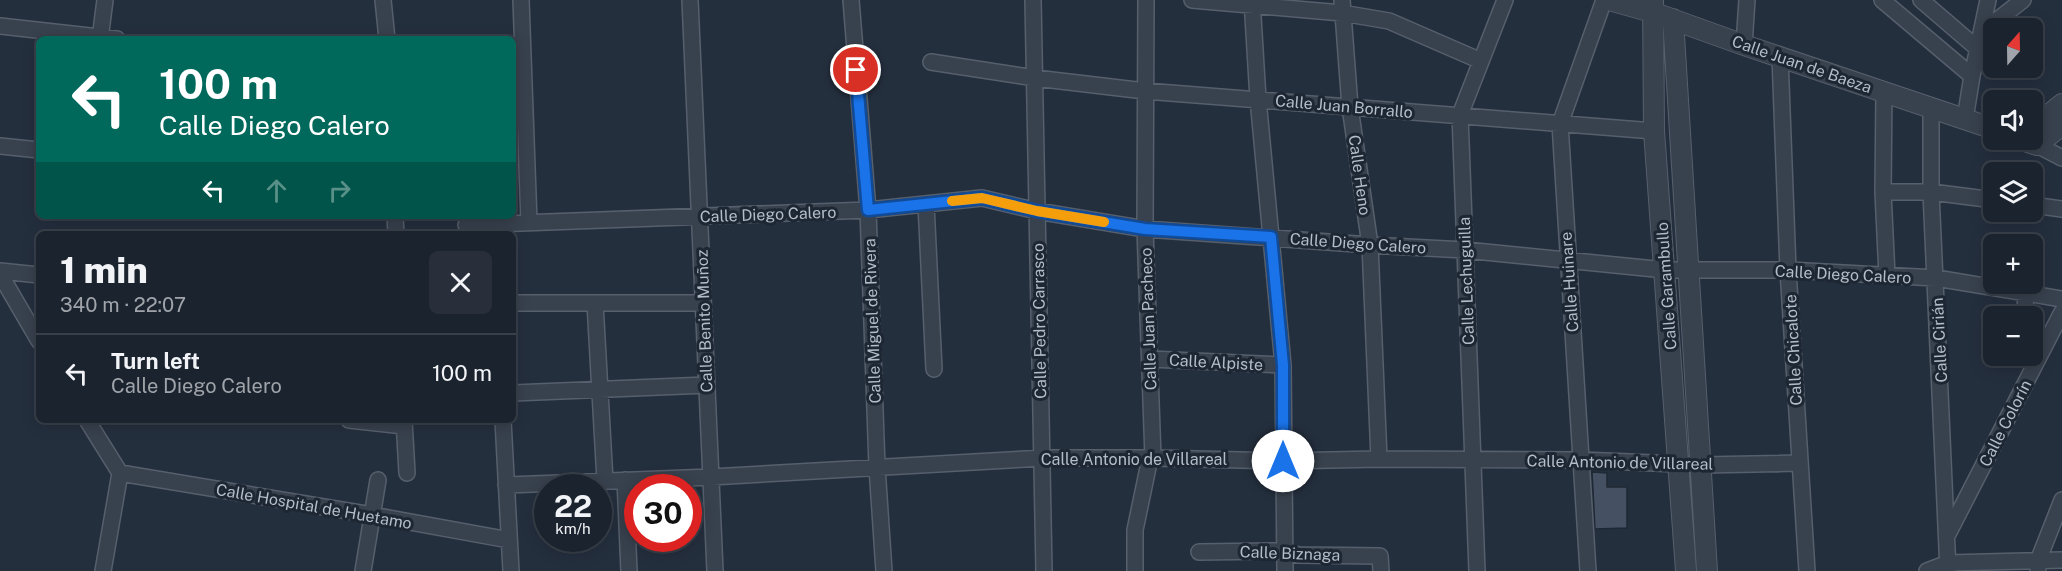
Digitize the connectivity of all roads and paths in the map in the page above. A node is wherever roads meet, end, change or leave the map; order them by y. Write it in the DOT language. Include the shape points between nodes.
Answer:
graph roads {
  1 [pos="105,0"];
  2 [pos="383,0"];
  3 [pos="521,0"];
  4 [pos="690,0"];
  5 [pos="851,0"];
  6 [pos="1033,0"];
  7 [pos="1146,0"];
  8 [pos="1192,0"];
  9 [pos="1505,0"];
  10 [pos="1604,0"];
  11 [pos="1609,0"];
  12 [pos="1747,0"];
  13 [pos="1882,0"];
  14 [pos="1921,0"];
  15 [pos="1988,0"];
  16 [pos="2023,0"];
  17 [pos="1252,3"];
  18 [pos="1653,6"];
  19 [pos="1342,7"];
  20 [pos="1673,19"];
  21 [pos="0,27"];
  22 [pos="1982,32"];
  23 [pos="82,36"];
  24 [pos="100,36"];
  25 [pos="387,36"];
  26 [pos="1744,45"];
  27 [pos="1978,49"];
  28 [pos="1780,57"];
  29 [pos="1481,61"];
  30 [pos="931,62"];
  31 [pos="1972,76"];
  32 [pos="1035,78"];
  33 [pos="1145,91"];
  34 [pos="1884,92"];
  35 [pos="1258,99"];
  36 [pos="2062,104"];
  37 [pos="1350,107"];
  38 [pos="1931,108"];
  39 [pos="1460,115"];
  40 [pos="1965,119"];
  41 [pos="1560,124"];
  42 [pos="2043,124"];
  43 [pos="1983,125"];
  44 [pos="2062,125"];
  45 [pos="1654,131"];
  46 [pos="2043,132"];
  47 [pos="0,146"];
  48 [pos="2043,146"];
  49 [pos="36,150"];
  50 [pos="2062,158"];
  51 [pos="1883,192"];
  52 [pos="1932,192"];
  53 [pos="1983,199"];
  54 [pos="926,204"];
  55 [pos="2043,206"];
  56 [pos="2062,209"];
  57 [pos="868,210"];
  58 [pos="1037,211"];
  59 [pos="700,216"];
  60 [pos="529,222"];
  61 [pos="466,225"];
  62 [pos="495,229"];
  63 [pos="1145,229"];
  64 [pos="1271,237"];
  65 [pos="1370,245"];
  66 [pos="1465,250"];
  67 [pos="1568,261"];
  68 [pos="1665,270"];
  69 [pos="1689,270"];
  70 [pos="1788,270"];
  71 [pos="0,273"];
  72 [pos="36,275"];
  73 [pos="1887,276"];
  74 [pos="1936,278"];
  75 [pos="1983,286"];
  76 [pos="2025,294"];
  77 [pos="2062,299"];
  78 [pos="516,303"];
  79 [pos="595,303"];
  80 [pos="703,303"];
  81 [pos="2026,306"];
  82 [pos="2062,312"];
  83 [pos="36,336"];
  84 [pos="1150,359"];
  85 [pos="1283,365"];
  86 [pos="2027,366"];
  87 [pos="934,369"];
  88 [pos="2028,378"];
  89 [pos="707,385"];
  90 [pos="600,389"];
  91 [pos="516,393"];
  92 [pos="89,423"];
  93 [pos="404,423"];
  94 [pos="504,423"];
  95 [pos="1043,458"];
  96 [pos="1152,458"];
  97 [pos="1379,459"];
  98 [pos="1472,460"];
  99 [pos="1581,460"];
  100 [pos="1283,461"];
  101 [pos="1799,463"];
  102 [pos="1679,464"];
  103 [pos="1702,465"];
  104 [pos="877,467"];
  105 [pos="120,473"];
  106 [pos="407,473"];
  107 [pos="605,474"];
  108 [pos="702,477"];
  109 [pos="711,477"];
  110 [pos="378,480"];
  111 [pos="534,484"];
  112 [pos="506,485"];
  113 [pos="2062,500"];
  114 [pos="372,515"];
  115 [pos="1948,534"];
  116 [pos="509,540"];
  117 [pos="628,552"];
  118 [pos="1199,552"];
  119 [pos="1284,553"];
  120 [pos="2062,560"];
  121 [pos="1381,563"];
  122 [pos="2038,566"];
  123 [pos="1948,567"];
  124 [pos="103,571"];
  125 [pos="363,571"];
  126 [pos="511,571"];
  127 [pos="629,571"];
  128 [pos="715,571"];
  129 [pos="884,571"];
  130 [pos="1044,571"];
  131 [pos="1136,571"];
  132 [pos="1285,571"];
  133 [pos="1477,571"];
  134 [pos="1588,571"];
  135 [pos="1686,571"];
  136 [pos="1707,571"];
  137 [pos="1807,571"];
  138 [pos="1927,571"];
  1 -- 24 [label="street"];
  2 -- 25 [label="street"];
  3 -- 60 [label="street"];
  4 -- 59 [label="street, Calle Benito Muñoz"];
  5 -- 57 [label="street, Calle Miguel de Rivera"];
  6 -- 32 [label="street, Calle Pedro Carrasco"];
  7 -- 33 [label="street, Calle Juan Pacheco"];
  8 -- 17 [label="street"];
  9 -- 29 [label="street, Calle Lechuguilla"];
  10 -- 41 [label="street, Calle Huinare"];
  11 -- 18 [label="street, Calle Juan de Baeza"];
  12 -- 26 [label="street"];
  13 -- 31 [label="street"];
  14 -- 27 [label="street"];
  15 -- 22 [label="street"];
  16 -- 22 [label="street"];
  17 -- 19 [label="street"];
  17 -- 35 [label="street"];
  18 -- 20 [label="street, Calle Juan de Baeza"];
  18 -- 45 [label="street, Calle Garambullo"];
  19 -- 29 [label="street" via="1389,21"];
  19 -- 37 [label="street, Calle Heno"];
  20 -- 26 [label="street, Calle Juan de Baeza"];
  20 -- 69 [label="street, Calle Garambullo"];
  21 -- 23 [label="street"];
  22 -- 27 [label="street"];
  26 -- 28 [label="street, Calle Juan de Baeza"];
  27 -- 31 [label="street"];
  28 -- 34 [label="street, Calle Juan de Baeza"];
  28 -- 70 [label="street, Calle Chicalote"];
  29 -- 39 [label="street, Calle Lechuguilla"];
  30 -- 32 [label="street, Calle Juan Borrallo"];
  31 -- 40 [label="street"];
  32 -- 33 [label="street, Calle Juan Borrallo"];
  32 -- 58 [label="street, Calle Pedro Carrasco"];
  33 -- 35 [label="street, Calle Juan Borrallo"];
  33 -- 63 [label="street, Calle Juan Pacheco"];
  34 -- 38 [label="street, Calle Juan de Baeza"];
  34 -- 51 [label="street"];
  35 -- 37 [label="street, Calle Juan Borrallo"];
  35 -- 64 [label="street"];
  36 -- 42 [label="street"];
  37 -- 39 [label="street, Calle Juan Borrallo"];
  37 -- 65 [label="street, Calle Heno"];
  38 -- 40 [label="street, Calle Juan de Baeza"];
  38 -- 52 [label="street, Calle Cirián"];
  39 -- 41 [label="street, Calle Juan Borrallo"];
  39 -- 66 [label="street, Calle Lechuguilla"];
  40 -- 43 [label="street, Calle Juan de Baeza"];
  41 -- 45 [label="street, Calle Juan Borrallo"];
  41 -- 67 [label="street, Calle Huinare"];
  44 -- 46 [label="street"];
  45 -- 68 [label="street, Calle Garambullo"];
  47 -- 49 [label="street"];
  48 -- 50 [label="street"];
  51 -- 52 [label="street"];
  51 -- 73 [label="street"];
  52 -- 53 [label="street"];
  52 -- 74 [label="street, Calle Cirián"];
  54 -- 57 [label="street, Calle Diego Calero"];
  54 -- 58 [label="street, Calle Diego Calero" via="982,198"];
  54 -- 87 [label="street"];
  55 -- 56 [label="street"];
  57 -- 59 [label="street, Calle Diego Calero"];
  57 -- 104 [label="street, Calle Miguel de Rivera"];
  58 -- 63 [label="street, Calle Diego Calero"];
  58 -- 95 [label="street, Calle Pedro Carrasco"];
  59 -- 60 [label="street, Calle Diego Calero"];
  59 -- 80 [label="street, Calle Benito Muñoz"];
  60 -- 62 [label="street, Calle Diego Calero"];
  61 -- 62 [label="street, Calle Diego Calero"];
  63 -- 64 [label="street, Calle Diego Calero"];
  63 -- 84 [label="street, Calle Juan Pacheco"];
  64 -- 65 [label="street, Calle Diego Calero"];
  64 -- 85 [label="street"];
  65 -- 66 [label="street, Calle Diego Calero"];
  65 -- 97 [label="street, Calle Heno"];
  66 -- 67 [label="street, Calle Diego Calero"];
  66 -- 98 [label="street, Calle Lechuguilla"];
  67 -- 68 [label="street, Calle Diego Calero"];
  67 -- 99 [label="street, Calle Huinare"];
  68 -- 69 [label="street, Calle Diego Calero"];
  68 -- 102 [label="street, Calle Garambullo"];
  69 -- 70 [label="street, Calle Diego Calero"];
  69 -- 103 [label="street, Calle Garambullo"];
  70 -- 73 [label="street, Calle Diego Calero"];
  70 -- 101 [label="street, Calle Chicalote"];
  71 -- 72 [label="street"];
  71 -- 83 [label="street"];
  73 -- 74 [label="street, Calle Diego Calero"];
  74 -- 75 [label="street, Calle Diego Calero"];
  74 -- 115 [label="street, Calle Cirián"];
  76 -- 77 [label="street, Calle Diego Calero"];
  76 -- 81 [label="street"];
  78 -- 79 [label="street"];
  79 -- 80 [label="street"];
  79 -- 90 [label="street"];
  80 -- 89 [label="street, Calle Benito Muñoz"];
  82 -- 88 [label="street, Calle Colorín"];
  84 -- 85 [label="street, Calle Alpiste"];
  84 -- 96 [label="street, Calle Juan Pacheco"];
  85 -- 100 [label="street"];
  86 -- 88 [label="street"];
  88 -- 115 [label="street, Calle Colorín"];
  89 -- 90 [label="street"];
  89 -- 109 [label="street, Calle Benito Muñoz"];
  90 -- 91 [label="street"];
  90 -- 107 [label="street"];
  92 -- 105 [label="street"];
  93 -- 106 [label="street"];
  94 -- 112 [label="street"];
  95 -- 96 [label="street, Calle Antonio de Villareal"];
  95 -- 104 [label="street, Calle Antonio de Villareal"];
  95 -- 130 [label="street, Calle Pedro Carrasco"];
  96 -- 100 [label="street, Calle Antonio de Villareal"];
  96 -- 131 [label="street, Calle Juan Pacheco" via="1135,530"];
  97 -- 98 [label="street, Calle Antonio de Villareal"];
  97 -- 100 [label="street, Calle Antonio de Villareal"];
  98 -- 99 [label="street, Calle Antonio de Villareal"];
  98 -- 133 [label="street, Calle Lechuguilla"];
  99 -- 102 [label="street, Calle Antonio de Villareal"];
  99 -- 134 [label="street, Calle Huinare"];
  100 -- 119 [label="street"];
  101 -- 103 [label="street, Calle Antonio de Villareal"];
  101 -- 137 [label="street, Calle Chicalote"];
  102 -- 103 [label="street, Calle Antonio de Villareal"];
  102 -- 135 [label="street, Calle Garambullo"];
  103 -- 136 [label="street, Calle Garambullo"];
  104 -- 109 [label="street, Calle Antonio de Villareal"];
  104 -- 129 [label="street, Calle Miguel de Rivera"];
  105 -- 114 [label="street, Calle Hospital de Huetamo"];
  105 -- 124 [label="street"];
  108 -- 109 [label="street, Calle Antonio de Villareal"];
  109 -- 128 [label="street, Calle Benito Muñoz"];
  110 -- 114 [label="street"];
  111 -- 112 [label="street, Calle Antonio de Villareal"];
  112 -- 116 [label="street"];
  113 -- 122 [label="street"];
  114 -- 116 [label="street, Calle Hospital de Huetamo"];
  114 -- 125 [label="street"];
  115 -- 123 [label="street, Calle Cirián"];
  116 -- 126 [label="street"];
  117 -- 127 [label="street"];
  118 -- 119 [label="street, Calle Biznaga"];
  119 -- 121 [label="street, Calle Biznaga"];
  119 -- 132 [label="street"];
  120 -- 122 [label="street"];
  122 -- 123 [label="street"];
  123 -- 138 [label="street"];
}
